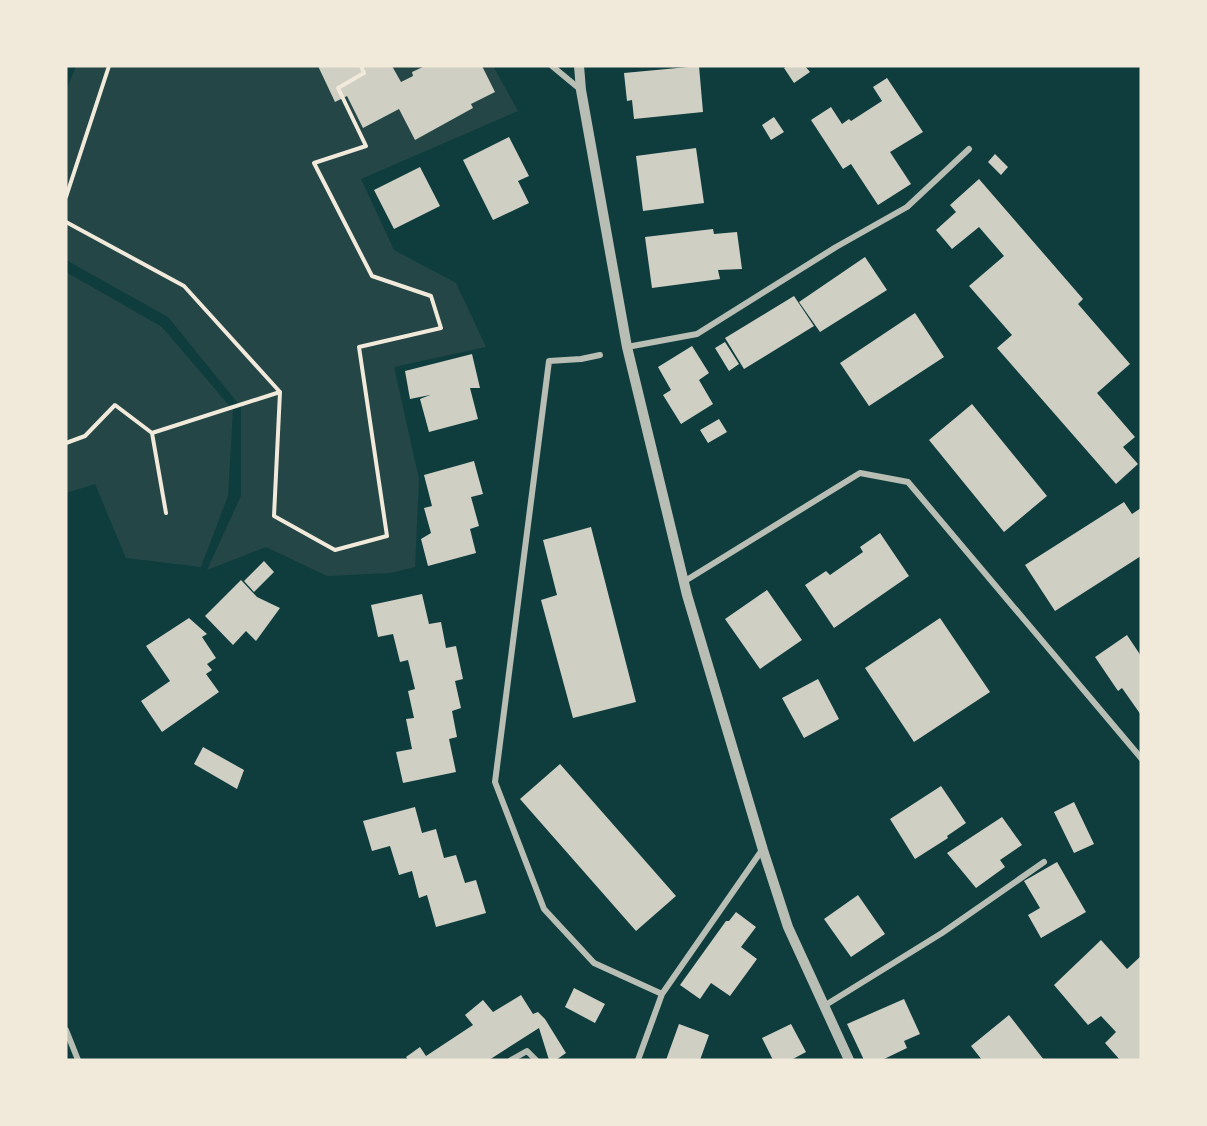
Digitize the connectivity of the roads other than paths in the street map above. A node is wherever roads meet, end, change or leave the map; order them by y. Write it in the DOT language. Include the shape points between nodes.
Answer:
graph roads {
  1 [pos="552,66"];
  2 [pos="579,66"];
  3 [pos="581,90"];
  4 [pos="969,149"];
  5 [pos="627,347"];
  6 [pos="600,355"];
  7 [pos="685,581"];
  8 [pos="1141,758"];
  9 [pos="763,850"];
  10 [pos="1044,862"];
  11 [pos="662,994"];
  12 [pos="824,1006"];
  13 [pos="66,1030"];
  14 [pos="78,1060"];
  15 [pos="511,1060"];
  16 [pos="536,1060"];
  17 [pos="638,1060"];
  18 [pos="849,1060"];
  1 -- 3 [label="street"];
  2 -- 3 [label="street"];
  3 -- 5 [label="street"];
  4 -- 5 [label="street" via="907,207 697,334"];
  5 -- 7 [label="street"];
  6 -- 11 [label="street" via="549,361 495,782 544,909 594,963"];
  7 -- 8 [label="street" via="860,473 908,482"];
  7 -- 9 [label="street"];
  9 -- 11 [label="street"];
  9 -- 12 [label="street" via="788,927"];
  10 -- 12 [label="street" via="942,933"];
  11 -- 17 [label="street"];
  12 -- 18 [label="street"];
  13 -- 14 [label="street"];
  15 -- 16 [label="street" via="527,1051"];
}
